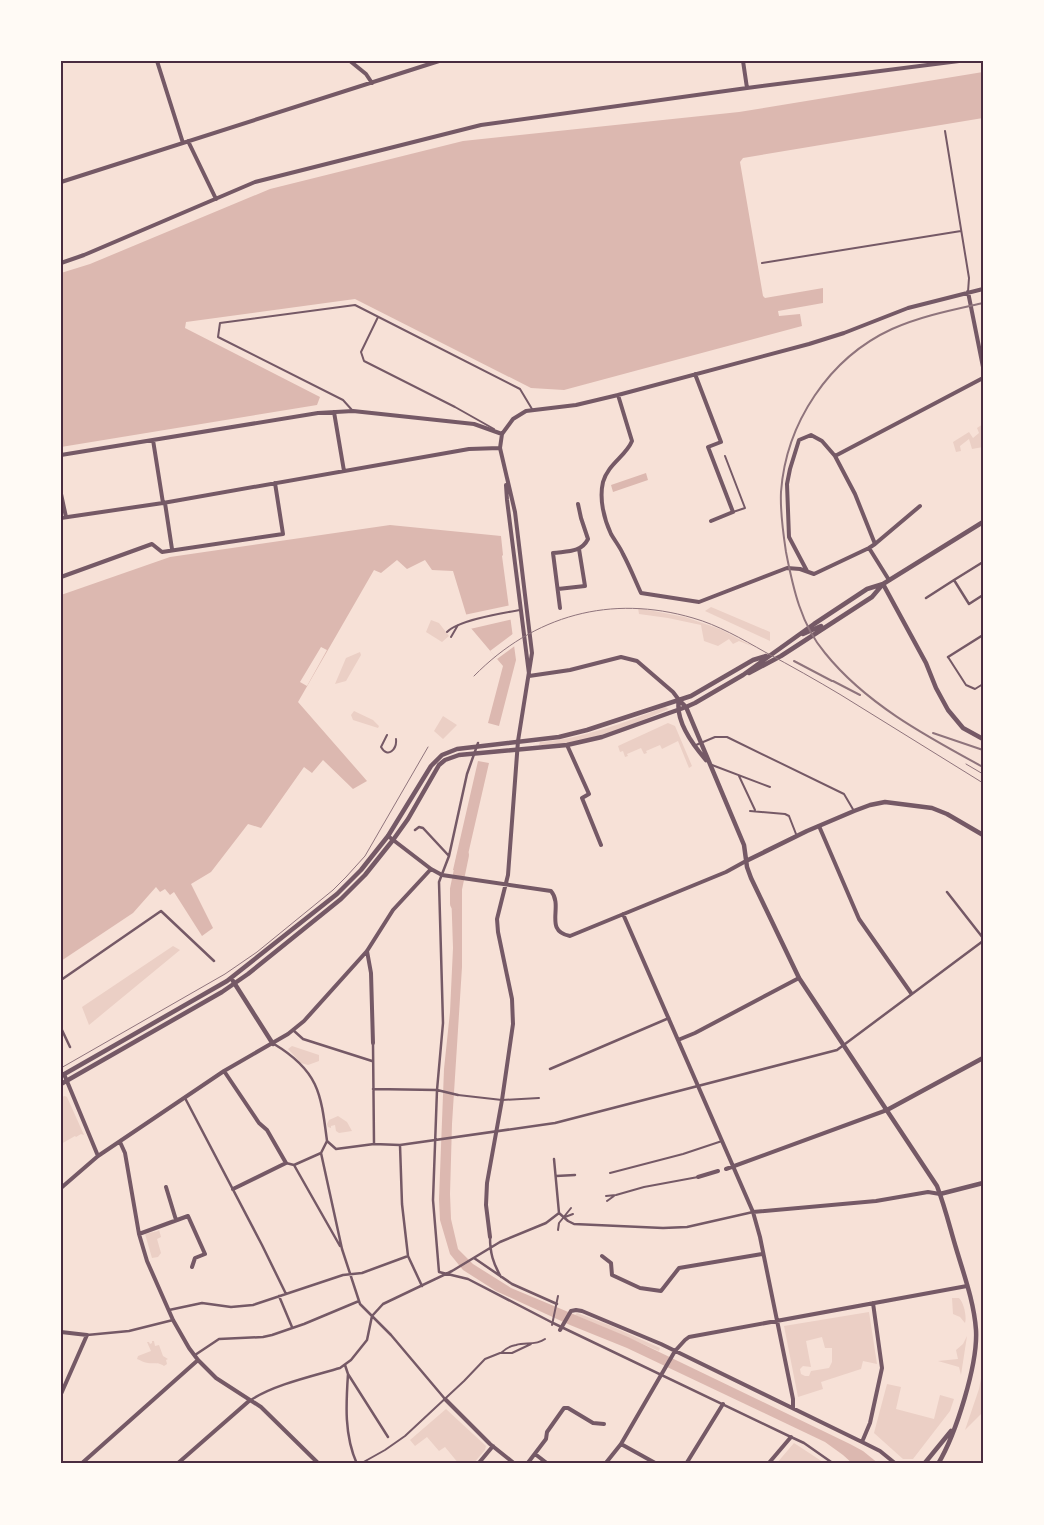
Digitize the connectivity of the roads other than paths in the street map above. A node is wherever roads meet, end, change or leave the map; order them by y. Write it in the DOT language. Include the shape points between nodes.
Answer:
graph roads {
  1 [pos="157,61"];
  2 [pos="350,61"];
  3 [pos="439,61"];
  4 [pos="743,61"];
  5 [pos="959,61"];
  6 [pos="372,82"];
  7 [pos="747,88"];
  8 [pos="945,131"];
  9 [pos="186,142"];
  10 [pos="61,182"];
  11 [pos="216,199"];
  12 [pos="961,231"];
  13 [pos="61,263"];
  14 [pos="762,263"];
  15 [pos="983,289"];
  16 [pos="968,292"];
  17 [pos="378,317"];
  18 [pos="983,367"];
  19 [pos="694,374"];
  20 [pos="983,378"];
  21 [pos="618,395"];
  22 [pos="532,410"];
  23 [pos="353,411"];
  24 [pos="334,412"];
  25 [pos="502,434"];
  26 [pos="153,440"];
  27 [pos="500,448"];
  28 [pos="61,455"];
  29 [pos="726,456"];
  30 [pos="835,456"];
  31 [pos="344,471"];
  32 [pos="506,480"];
  33 [pos="275,483"];
  34 [pos="61,494"];
  35 [pos="165,503"];
  36 [pos="578,504"];
  37 [pos="920,506"];
  38 [pos="733,512"];
  39 [pos="63,517"];
  40 [pos="711,521"];
  41 [pos="983,522"];
  42 [pos="875,544"];
  43 [pos="869,548"];
  44 [pos="172,549"];
  45 [pos="579,550"];
  46 [pos="983,562"];
  47 [pos="807,571"];
  48 [pos="61,577"];
  49 [pos="889,580"];
  50 [pos="954,580"];
  51 [pos="883,584"];
  52 [pos="558,589"];
  53 [pos="983,595"];
  54 [pos="926,598"];
  55 [pos="560,608"];
  56 [pos="528,609"];
  57 [pos="520,610"];
  58 [pos="460,624"];
  59 [pos="828,624"];
  60 [pos="447,632"];
  61 [pos="800,635"];
  62 [pos="983,635"];
  63 [pos="451,637"];
  64 [pos="767,656"];
  65 [pos="948,656"];
  66 [pos="743,675"];
  67 [pos="529,676"];
  68 [pos="983,684"];
  69 [pos="679,700"];
  70 [pos="686,707"];
  71 [pos="677,710"];
  72 [pos="386,735"];
  73 [pos="396,739"];
  74 [pos="983,739"];
  75 [pos="518,741"];
  76 [pos="701,743"];
  77 [pos="477,745"];
  78 [pos="567,745"];
  79 [pos="694,746"];
  80 [pos="518,750"];
  81 [pos="475,753"];
  82 [pos="710,764"];
  83 [pos="739,775"];
  84 [pos="770,787"];
  85 [pos="754,810"];
  86 [pos="750,811"];
  87 [pos="854,811"];
  88 [pos="819,826"];
  89 [pos="415,830"];
  90 [pos="983,835"];
  91 [pos="388,836"];
  92 [pos="797,836"];
  93 [pos="393,840"];
  94 [pos="601,845"];
  95 [pos="449,856"];
  96 [pos="746,861"];
  97 [pos="431,869"];
  98 [pos="442,875"];
  99 [pos="507,885"];
  100 [pos="947,892"];
  101 [pos="623,914"];
  102 [pos="983,939"];
  103 [pos="367,951"];
  104 [pos="214,961"];
  105 [pos="230,978"];
  106 [pos="799,978"];
  107 [pos="61,980"];
  108 [pos="234,984"];
  109 [pos="912,993"];
  110 [pos="669,1018"];
  111 [pos="61,1028"];
  112 [pos="293,1030"];
  113 [pos="678,1040"];
  114 [pos="372,1043"];
  115 [pos="273,1044"];
  116 [pos="844,1045"];
  117 [pos="70,1047"];
  118 [pos="983,1058"];
  119 [pos="372,1061"];
  120 [pos="550,1069"];
  121 [pos="224,1071"];
  122 [pos="63,1075"];
  123 [pos="67,1081"];
  124 [pos="61,1084"];
  125 [pos="698,1085"];
  126 [pos="373,1089"];
  127 [pos="439,1090"];
  128 [pos="458,1095"];
  129 [pos="185,1098"];
  130 [pos="539,1098"];
  131 [pos="502,1100"];
  132 [pos="887,1110"];
  133 [pos="722,1141"];
  134 [pos="120,1142"];
  135 [pos="327,1142"];
  136 [pos="374,1144"];
  137 [pos="400,1145"];
  138 [pos="321,1153"];
  139 [pos="98,1156"];
  140 [pos="554,1159"];
  141 [pos="286,1163"];
  142 [pos="294,1165"];
  143 [pos="733,1166"];
  144 [pos="726,1169"];
  145 [pos="718,1172"];
  146 [pos="610,1173"];
  147 [pos="575,1175"];
  148 [pos="556,1176"];
  149 [pos="698,1177"];
  150 [pos="983,1183"];
  151 [pos="166,1187"];
  152 [pos="61,1188"];
  153 [pos="232,1189"];
  154 [pos="940,1194"];
  155 [pos="616,1195"];
  156 [pos="606,1196"];
  157 [pos="607,1201"];
  158 [pos="571,1208"];
  159 [pos="753,1212"];
  160 [pos="559,1213"];
  161 [pos="573,1214"];
  162 [pos="563,1218"];
  163 [pos="176,1220"];
  164 [pos="558,1230"];
  165 [pos="139,1234"];
  166 [pos="490,1237"];
  167 [pos="490,1247"];
  168 [pos="342,1249"];
  169 [pos="762,1254"];
  170 [pos="408,1256"];
  171 [pos="602,1256"];
  172 [pos="473,1258"];
  173 [pos="192,1267"];
  174 [pos="350,1273"];
  175 [pos="445,1274"];
  176 [pos="502,1278"];
  177 [pos="422,1286"];
  178 [pos="966,1286"];
  179 [pos="286,1294"];
  180 [pos="279,1296"];
  181 [pos="558,1296"];
  182 [pos="359,1302"];
  183 [pos="873,1303"];
  184 [pos="557,1305"];
  185 [pos="169,1310"];
  186 [pos="372,1316"];
  187 [pos="173,1320"];
  188 [pos="776,1321"];
  189 [pos="553,1323"];
  190 [pos="562,1327"];
  191 [pos="292,1328"];
  192 [pos="61,1332"];
  193 [pos="87,1335"];
  194 [pos="545,1339"];
  195 [pos="531,1344"];
  196 [pos="500,1353"];
  197 [pos="673,1353"];
  198 [pos="194,1356"];
  199 [pos="198,1360"];
  200 [pos="345,1365"];
  201 [pos="662,1373"];
  202 [pos="348,1374"];
  203 [pos="61,1394"];
  204 [pos="445,1400"];
  205 [pos="250,1401"];
  206 [pos="723,1404"];
  207 [pos="793,1408"];
  208 [pos="604,1424"];
  209 [pos="953,1428"];
  210 [pos="388,1437"];
  211 [pos="791,1437"];
  212 [pos="862,1442"];
  213 [pos="621,1444"];
  214 [pos="493,1446"];
  215 [pos="535,1454"];
  216 [pos="81,1464"];
  217 [pos="177,1464"];
  218 [pos="319,1464"];
  219 [pos="358,1464"];
  220 [pos="478,1464"];
  221 [pos="515,1464"];
  222 [pos="527,1464"];
  223 [pos="548,1464"];
  224 [pos="606,1464"];
  225 [pos="657,1464"];
  226 [pos="686,1464"];
  227 [pos="768,1464"];
  228 [pos="834,1464"];
  229 [pos="896,1464"];
  230 [pos="924,1464"];
  231 [pos="938,1464"];
  1 -- 9 [label="street"];
  2 -- 6 [label="street"];
  3 -- 6 [label="street"];
  4 -- 7 [label="street"];
  5 -- 7 [label="street"];
  6 -- 9 [label="street"];
  7 -- 11 [label="street" via="481,125 255,182"];
  8 -- 12 [label="lane"];
  9 -- 10 [label="street"];
  9 -- 11 [label="street"];
  11 -- 13 [label="street"];
  12 -- 14 [label="lane"];
  12 -- 16 [label="lane" via="969,278"];
  15 -- 16 [label="street"];
  16 -- 18 [label="street"];
  16 -- 19 [label="street" via="908,308 844,333"];
  17 -- 22 [label="lane" via="520,389"];
  17 -- 23 [label="lane" via="355,305 220,323 218,337 343,400"];
  17 -- 25 [label="lane" via="361,352 364,361"];
  19 -- 21 [label="street"];
  19 -- 38 [label="street" via="721,442 708,447"];
  20 -- 30 [label="street"];
  21 -- 22 [label="street" via="576,405"];
  21 -- 47 [label="street" via="632,441 609,469 602,495 612,536 641,593 699,602 787,568"];
  22 -- 25 [label="street" via="512,419"];
  23 -- 24 [label="street"];
  23 -- 25 [label="street" via="474,424"];
  24 -- 26 [label="street"];
  24 -- 31 [label="street"];
  25 -- 27 [label="street"];
  26 -- 28 [label="street"];
  26 -- 35 [label="street"];
  27 -- 31 [label="street" via="469,449"];
  27 -- 32 [label="street"];
  29 -- 38 [label="lane" via="745,508"];
  30 -- 42 [label="street"];
  30 -- 47 [label="street" via="822,441 811,435 799,440 790,469 787,484 789,537"];
  31 -- 33 [label="street"];
  32 -- 56 [label="street" via="514,512"];
  32 -- 57 [label="street"];
  33 -- 35 [label="street"];
  33 -- 44 [label="street" via="283,534"];
  34 -- 39 [label="street"];
  35 -- 39 [label="street"];
  35 -- 44 [label="street"];
  36 -- 45 [label="street" via="588,539"];
  37 -- 42 [label="street"];
  38 -- 40 [label="street"];
  41 -- 49 [label="street"];
  42 -- 43 [label="street"];
  43 -- 47 [label="street" via="814,574"];
  43 -- 49 [label="street"];
  44 -- 48 [label="street" via="162,552 152,544"];
  45 -- 52 [label="street" via="553,553"];
  45 -- 52 [label="street" via="584,586"];
  46 -- 50 [label="street"];
  49 -- 51 [label="street"];
  50 -- 53 [label="street" via="969,604"];
  50 -- 54 [label="street"];
  51 -- 59 [label="street" via="872,597"];
  51 -- 61 [label="street" via="867,589"];
  51 -- 74 [label="street" via="948,710 963,728"];
  52 -- 55 [label="street"];
  56 -- 57 [label="lane"];
  56 -- 67 [label="street" via="532,653"];
  57 -- 58 [label="lane"];
  57 -- 67 [label="street"];
  58 -- 60 [label="lane"];
  58 -- 63 [label="lane"];
  59 -- 61 [label="street"];
  59 -- 66 [label="street" via="781,656"];
  61 -- 64 [label="street"];
  62 -- 65 [label="street"];
  64 -- 66 [label="street"];
  64 -- 69 [label="street" via="753,660"];
  65 -- 68 [label="lane" via="966,685 974,690"];
  66 -- 70 [label="street"];
  67 -- 69 [label="street" via="621,657 637,661"];
  67 -- 75 [label="street"];
  69 -- 70 [label="street"];
  69 -- 71 [label="street"];
  69 -- 75 [label="street" via="569,735"];
  70 -- 71 [label="street"];
  70 -- 76 [label="street"];
  71 -- 78 [label="street" via="602,737"];
  71 -- 79 [label="street"];
  72 -- 73 [label="lane" via="381,746 386,752 396,747"];
  75 -- 77 [label="street"];
  75 -- 80 [label="street"];
  76 -- 79 [label="lane"];
  76 -- 82 [label="street"];
  76 -- 87 [label="lane" via="715,737 727,737 844,794"];
  77 -- 81 [label="street"];
  77 -- 91 [label="street" via="450,751 434,762"];
  78 -- 80 [label="street"];
  78 -- 94 [label="street" via="589,794 582,798"];
  79 -- 82 [label="street"];
  80 -- 81 [label="street"];
  80 -- 99 [label="street"];
  81 -- 93 [label="street" via="451,757 439,765"];
  81 -- 95 [label="street" via="467,774"];
  82 -- 83 [label="lane"];
  82 -- 96 [label="street" via="744,845"];
  83 -- 84 [label="lane"];
  83 -- 85 [label="lane"];
  85 -- 86 [label="lane"];
  85 -- 92 [label="lane" via="789,816"];
  87 -- 88 [label="street"];
  87 -- 90 [label="street" via="884,802 924,806 947,814"];
  88 -- 92 [label="street"];
  88 -- 109 [label="street" via="859,919"];
  89 -- 95 [label="street" via="423,828"];
  91 -- 93 [label="street"];
  91 -- 105 [label="street" via="337,894"];
  92 -- 96 [label="street"];
  93 -- 97 [label="street"];
  93 -- 108 [label="street" via="341,899"];
  95 -- 98 [label="street"];
  96 -- 101 [label="street"];
  96 -- 106 [label="street"];
  97 -- 98 [label="street"];
  97 -- 103 [label="street" via="393,910"];
  98 -- 99 [label="street"];
  98 -- 127 [label="street" via="439,882 443,1023"];
  99 -- 101 [label="street" via="550,891 556,901 554,920 557,928 570,936"];
  99 -- 131 [label="street" via="497,925 512,999 513,1024"];
  100 -- 102 [label="street"];
  101 -- 110 [label="street"];
  102 -- 109 [label="street"];
  103 -- 112 [label="street" via="314,1012"];
  103 -- 114 [label="street"];
  104 -- 107 [label="street" via="161,911"];
  105 -- 108 [label="street"];
  105 -- 122 [label="street"];
  106 -- 113 [label="street"];
  106 -- 116 [label="street"];
  108 -- 115 [label="street"];
  108 -- 123 [label="street"];
  109 -- 116 [label="street"];
  110 -- 113 [label="street"];
  110 -- 120 [label="street"];
  111 -- 117 [label="street"];
  112 -- 115 [label="street"];
  112 -- 119 [label="street" via="303,1039"];
  113 -- 125 [label="street"];
  114 -- 119 [label="street"];
  115 -- 121 [label="street"];
  115 -- 135 [label="street" via="303,1068 316,1084"];
  116 -- 125 [label="street" via="837,1050"];
  116 -- 132 [label="street"];
  118 -- 132 [label="street"];
  119 -- 126 [label="street"];
  121 -- 129 [label="street"];
  121 -- 141 [label="street" via="267,1130"];
  122 -- 123 [label="street"];
  123 -- 124 [label="street"];
  123 -- 139 [label="street"];
  125 -- 133 [label="street"];
  125 -- 137 [label="street" via="555,1122"];
  126 -- 127 [label="street"];
  126 -- 136 [label="street"];
  127 -- 128 [label="street"];
  127 -- 175 [label="street" via="433,1182 434,1228 439,1272"];
  128 -- 131 [label="lane"];
  129 -- 134 [label="street"];
  129 -- 153 [label="street"];
  130 -- 131 [label="lane"];
  131 -- 166 [label="street" via="487,1183"];
  132 -- 143 [label="street"];
  132 -- 154 [label="street" via="938,1186"];
  133 -- 143 [label="street"];
  133 -- 146 [label="lane"];
  134 -- 139 [label="street"];
  134 -- 165 [label="street" via="125,1153"];
  135 -- 136 [label="street" via="336,1149"];
  135 -- 138 [label="street"];
  136 -- 137 [label="street"];
  137 -- 170 [label="street"];
  138 -- 142 [label="street"];
  138 -- 168 [label="street"];
  139 -- 152 [label="street"];
  140 -- 148 [label="street"];
  141 -- 142 [label="street"];
  141 -- 153 [label="street"];
  142 -- 168 [label="street"];
  143 -- 144 [label="street"];
  143 -- 159 [label="street"];
  145 -- 149 [label="street"];
  147 -- 148 [label="street"];
  148 -- 160 [label="street"];
  149 -- 155 [label="lane"];
  150 -- 154 [label="street"];
  151 -- 163 [label="street"];
  153 -- 179 [label="street"];
  154 -- 159 [label="street" via="928,1192 876,1201"];
  154 -- 178 [label="street"];
  155 -- 156 [label="lane"];
  155 -- 157 [label="lane"];
  158 -- 162 [label="lane"];
  159 -- 162 [label="street" via="687,1227 663,1228 574,1224"];
  159 -- 169 [label="street"];
  160 -- 162 [label="street"];
  160 -- 167 [label="street" via="546,1224"];
  161 -- 162 [label="lane"];
  162 -- 164 [label="lane"];
  163 -- 165 [label="street"];
  163 -- 173 [label="street" via="188,1216 205,1254 195,1258"];
  165 -- 185 [label="street"];
  166 -- 167 [label="street"];
  167 -- 172 [label="street"];
  167 -- 176 [label="street" via="494,1265"];
  168 -- 174 [label="street"];
  169 -- 171 [label="street" via="679,1268 661,1291 640,1288 612,1275 611,1263"];
  169 -- 188 [label="street"];
  170 -- 174 [label="street" via="362,1273"];
  170 -- 177 [label="street"];
  172 -- 175 [label="street"];
  172 -- 176 [label="street"];
  174 -- 179 [label="street"];
  174 -- 182 [label="street"];
  175 -- 177 [label="street"];
  175 -- 189 [label="street" via="468,1279"];
  176 -- 184 [label="street"];
  177 -- 186 [label="street" via="383,1304"];
  178 -- 183 [label="street"];
  178 -- 209 [label="street" via="976,1331 967,1392"];
  179 -- 180 [label="street"];
  180 -- 185 [label="street" via="253,1305 231,1307 202,1303"];
  180 -- 191 [label="street"];
  181 -- 184 [label="lane"];
  182 -- 186 [label="street"];
  182 -- 191 [label="street"];
  183 -- 188 [label="street"];
  183 -- 212 [label="street" via="882,1368 870,1422"];
  184 -- 189 [label="lane"];
  185 -- 187 [label="street"];
  186 -- 200 [label="street" via="367,1340"];
  186 -- 204 [label="street"];
  187 -- 193 [label="street"];
  187 -- 198 [label="street"];
  188 -- 197 [label="street" via="692,1336"];
  188 -- 207 [label="street"];
  189 -- 190 [label="street"];
  190 -- 197 [label="street" via="570,1312 579,1310"];
  190 -- 201 [label="street"];
  191 -- 198 [label="street" via="263,1337 218,1339"];
  192 -- 193 [label="street"];
  193 -- 203 [label="street"];
  194 -- 195 [label="lane"];
  195 -- 196 [label="lane" via="512,1353"];
  195 -- 196 [label="lane" via="517,1344"];
  196 -- 204 [label="lane" via="485,1359"];
  197 -- 201 [label="street"];
  197 -- 207 [label="street"];
  198 -- 199 [label="street"];
  199 -- 205 [label="street" via="216,1378"];
  199 -- 216 [label="street"];
  200 -- 202 [label="street"];
  200 -- 205 [label="street" via="276,1388"];
  201 -- 206 [label="street"];
  201 -- 213 [label="street"];
  202 -- 210 [label="street"];
  202 -- 219 [label="street" via="346,1412 350,1443"];
  204 -- 214 [label="street"];
  204 -- 219 [label="lane" via="396,1444"];
  205 -- 217 [label="street"];
  205 -- 218 [label="street"];
  206 -- 211 [label="street"];
  206 -- 226 [label="street"];
  207 -- 212 [label="street"];
  208 -- 215 [label="street" via="593,1423 564,1408"];
  209 -- 230 [label="street"];
  209 -- 231 [label="street"];
  211 -- 227 [label="street"];
  211 -- 228 [label="street"];
  212 -- 229 [label="street"];
  213 -- 224 [label="street"];
  213 -- 225 [label="street"];
  214 -- 220 [label="street"];
  214 -- 221 [label="street"];
  215 -- 222 [label="street"];
  215 -- 223 [label="street"];
}
